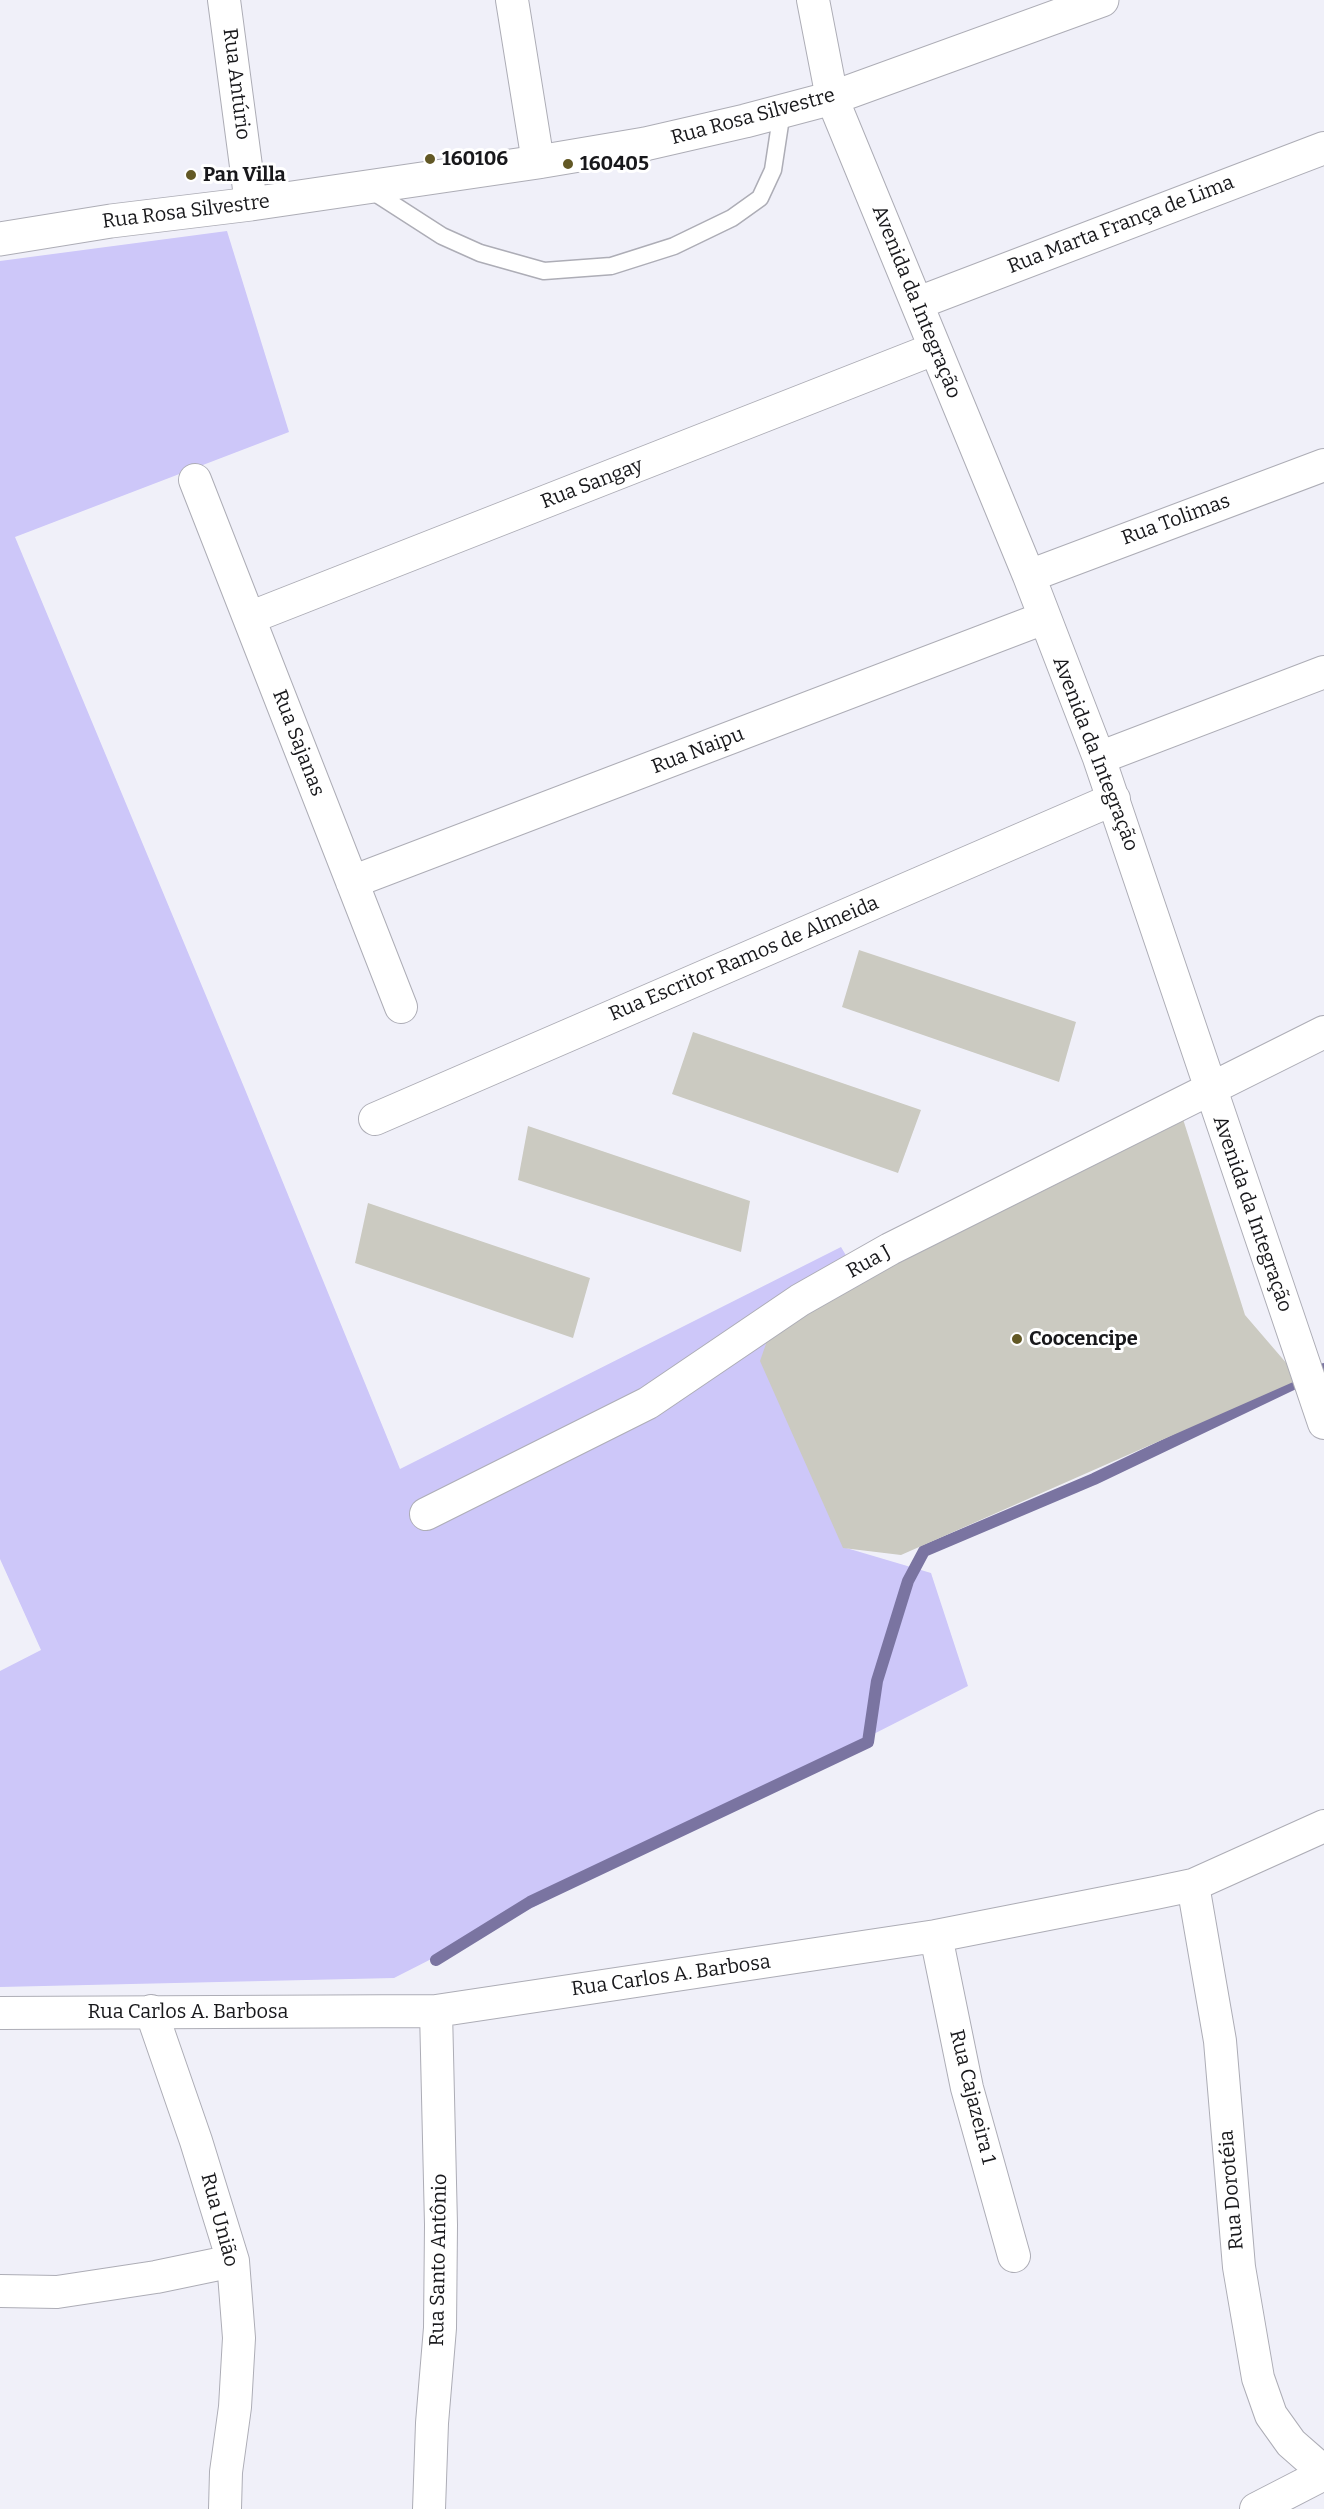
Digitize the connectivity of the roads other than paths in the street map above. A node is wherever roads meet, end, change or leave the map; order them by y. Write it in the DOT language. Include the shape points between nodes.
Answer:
graph roads {
  1 [pos="224,0"];
  2 [pos="512,0"];
  3 [pos="813,0"];
  4 [pos="1102,0"];
  5 [pos="832,98"];
  6 [pos="782,111"];
  7 [pos="1324,148"];
  8 [pos="538,162"];
  9 [pos="366,187"];
  10 [pos="251,204"];
  11 [pos="0,239"];
  12 [pos="918,303"];
  13 [pos="934,349"];
  14 [pos="1324,465"];
  15 [pos="195,480"];
  16 [pos="1029,576"];
  17 [pos="249,618"];
  18 [pos="1044,618"];
  19 [pos="1324,672"];
  20 [pos="1099,758"];
  21 [pos="1114,799"];
  22 [pos="352,882"];
  23 [pos="401,1007"];
  24 [pos="1324,1032"];
  25 [pos="1210,1090"];
  26 [pos="375,1119"];
  27 [pos="1324,1423"];
  28 [pos="426,1514"];
  29 [pos="1324,1826"];
  30 [pos="1193,1885"];
  31 [pos="936,1936"];
  32 [pos="151,2011"];
  33 [pos="436,2011"];
  34 [pos="0,2013"];
  35 [pos="1014,2256"];
  36 [pos="233,2262"];
  37 [pos="0,2290"];
  38 [pos="1324,2473"];
  39 [pos="225,2509"];
  40 [pos="429,2509"];
  41 [pos="1256,2509"];
  1 -- 10 [label="street, Rua Antúrio"];
  2 -- 8 [label="street"];
  3 -- 5 [label="street, Avenida da Integração"];
  4 -- 5 [label="main road, Rua Rosa Silvestre"];
  5 -- 6 [label="main road, Rua Rosa Silvestre"];
  5 -- 12 [label="street, Avenida da Integração"];
  6 -- 8 [label="main road, Rua Rosa Silvestre" via="645,144"];
  6 -- 9 [label="lane" via="773,170 760,198 732,218 674,246 611,266 544,271 480,254 442,236"];
  7 -- 12 [label="street, Rua Marta França de Lima"];
  8 -- 9 [label="main road, Rua Rosa Silvestre"];
  9 -- 10 [label="main road, Rua Rosa Silvestre"];
  10 -- 11 [label="main road, Rua Rosa Silvestre"];
  12 -- 13 [label="street, Avenida da Integração"];
  13 -- 16 [label="street, Avenida da Integração"];
  13 -- 17 [label="street, Rua Sangay"];
  14 -- 16 [label="street, Rua Tolimas"];
  15 -- 17 [label="street, Rua Sajanas"];
  16 -- 18 [label="street, Avenida da Integração"];
  17 -- 22 [label="street, Rua Sajanas"];
  18 -- 20 [label="street, Avenida da Integração"];
  18 -- 22 [label="street, Rua Naipu"];
  19 -- 20 [label="street"];
  20 -- 21 [label="street, Avenida da Integração"];
  21 -- 25 [label="street, Avenida da Integração"];
  21 -- 26 [label="street, Rua Escritor Ramos de Almeida"];
  22 -- 23 [label="street, Rua Sajanas"];
  24 -- 25 [label="street, Rua J"];
  25 -- 27 [label="street, Avenida da Integração"];
  25 -- 28 [label="street, Rua J" via="890,1249 800,1300 648,1403"];
  29 -- 30 [label="street, Rua Carlos A. Barbosa"];
  30 -- 31 [label="street, Rua Carlos A. Barbosa"];
  30 -- 38 [label="street, Rua Dorotéia" via="1220,2041 1239,2267 1258,2378 1271,2415 1291,2443"];
  31 -- 33 [label="street, Rua Carlos A. Barbosa"];
  31 -- 35 [label="street, Rua Cajazeira 1" via="967,2088"];
  32 -- 33 [label="street, Rua Carlos A. Barbosa"];
  32 -- 34 [label="street, Rua Carlos A. Barbosa"];
  32 -- 36 [label="street, Rua União"];
  33 -- 40 [label="street, Rua Santo Antônio" via="440,2328"];
  36 -- 37 [label="street" via="57,2292"];
  36 -- 39 [label="street, Rua União" via="239,2338"];
  38 -- 41 [label="street"];
}
